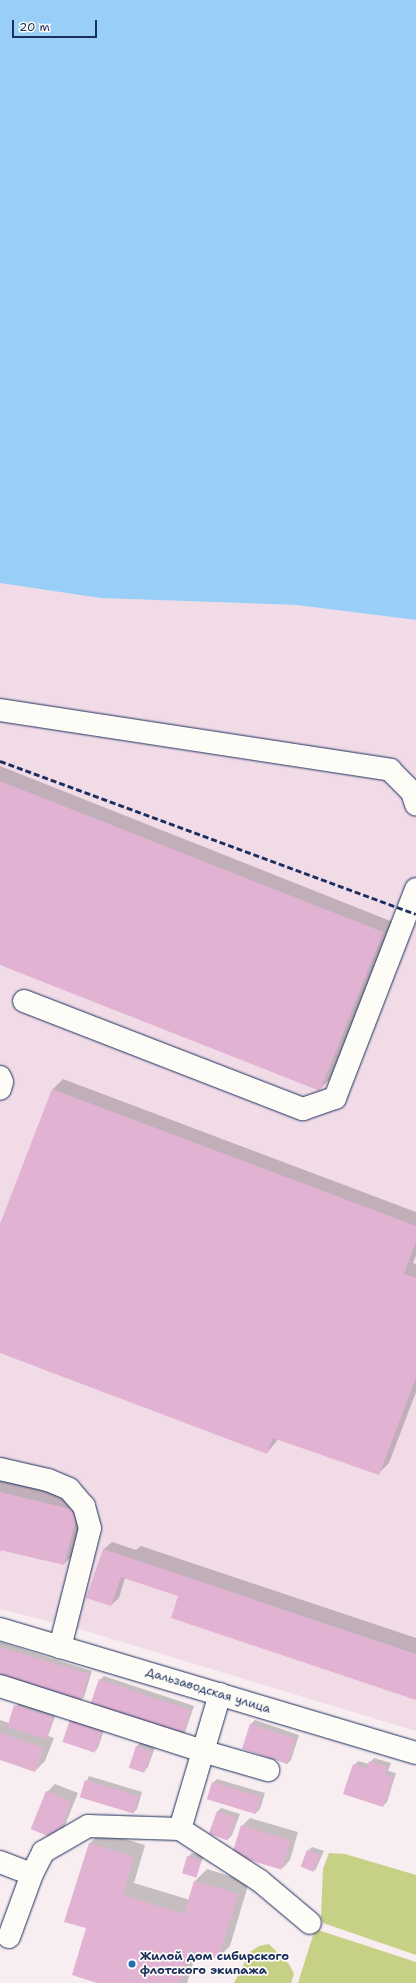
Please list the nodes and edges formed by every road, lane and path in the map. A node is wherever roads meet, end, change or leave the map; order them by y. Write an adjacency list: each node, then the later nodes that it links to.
1 (0, 710): 2 (street)
2 (416, 804)
3 (416, 889): 4 (street)
4 (24, 1001)
5 (0, 1077): 6 (street)
6 (0, 1089)
7 (0, 1468): 9 (street)
8 (0, 1629): 9 (street, Дальзаводская улица)
9 (60, 1647): 11 (street, Дальзаводская улица)
10 (0, 1686): 12 (street)
11 (220, 1694): 12 (street); 13 (street, Дальзаводская улица)
12 (202, 1751): 14 (street); 15 (street)
13 (416, 1753)
14 (268, 1770)
15 (180, 1828): 17 (street); 18 (street)
16 (0, 1862): 17 (street)
17 (32, 1874): 19 (street)
18 (310, 1924)
19 (9, 1937)

